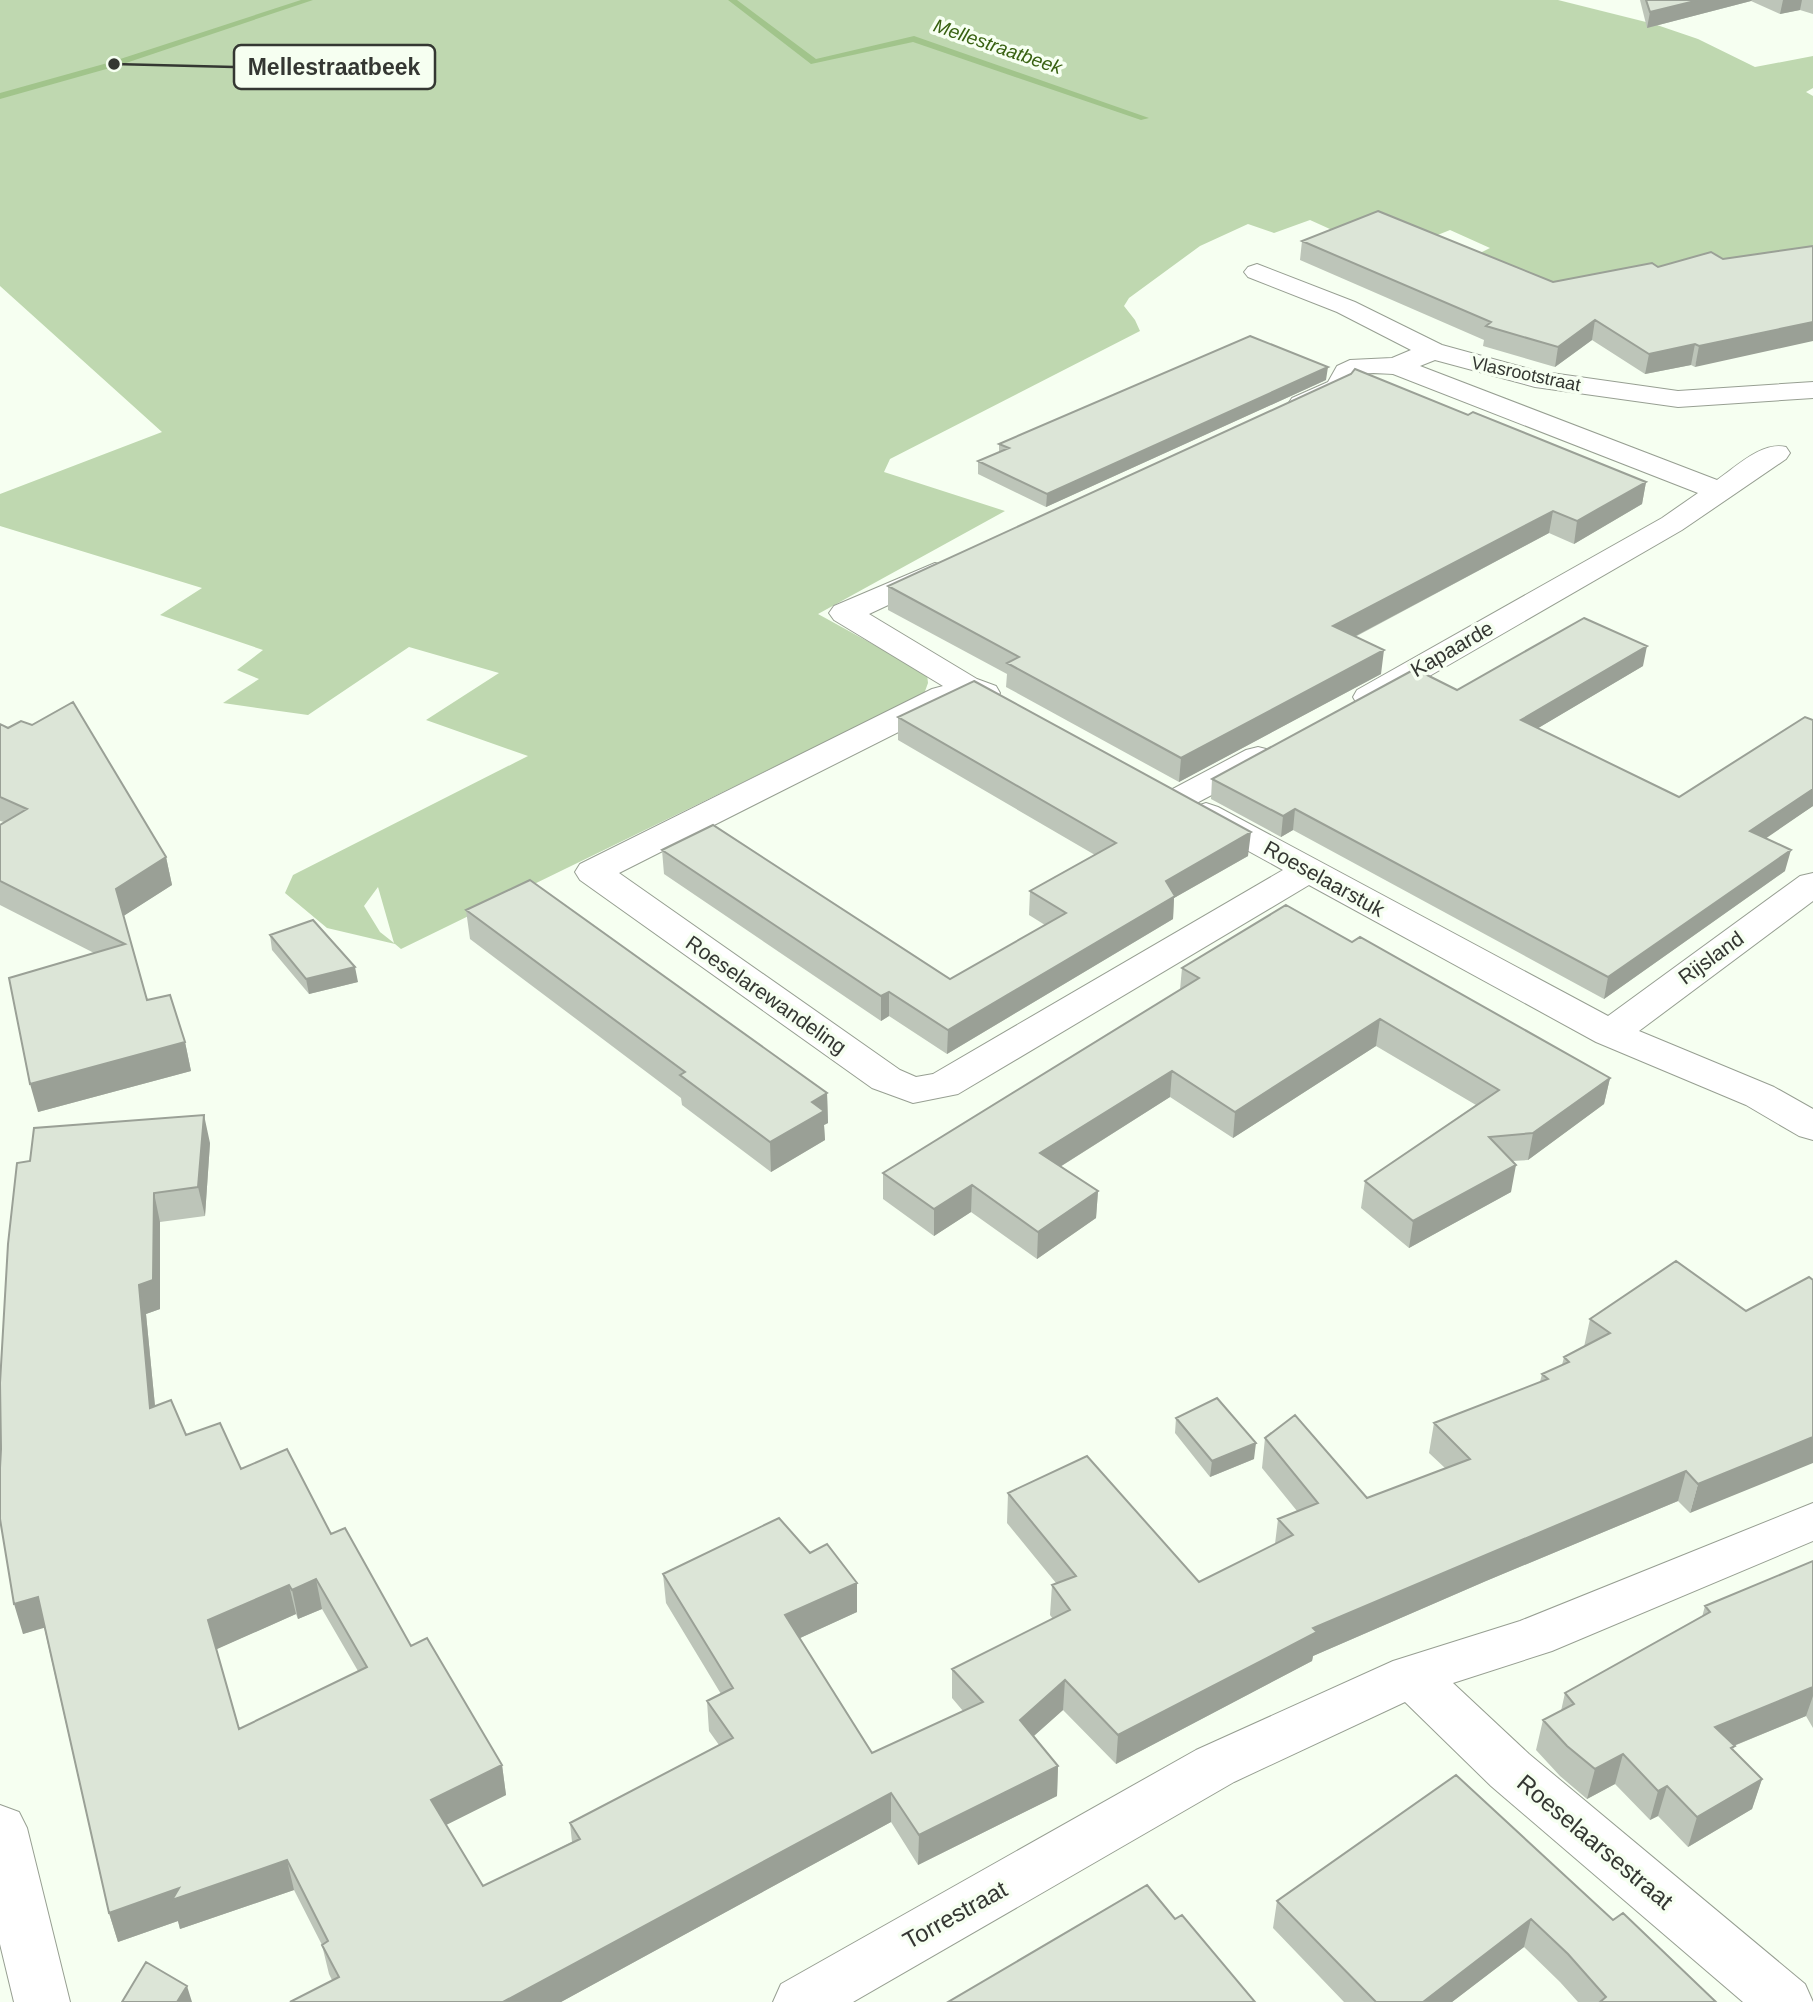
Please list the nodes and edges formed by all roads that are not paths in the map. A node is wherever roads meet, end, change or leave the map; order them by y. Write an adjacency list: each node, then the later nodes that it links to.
1 (1257, 272): 2 (street, Vlasrootstraat)
2 (1433, 351): 3 (street); 4 (street, Vlasrootstraat)
3 (1396, 366): 5 (street); 7 (street)
4 (1813, 390)
5 (1274, 416)
6 (1776, 453): 7 (street, Kapaarde)
7 (1721, 492): 11 (street, Kapaarde)
8 (958, 561): 9 (street)
9 (965, 686): 10 (street); 13 (street, Roeselarewandeling)
10 (1010, 705)
11 (1344, 711)
12 (1287, 742): 13 (street, Roeselaarstuk)
13 (1307, 871): 15 (street, Roeselaarstuk)
14 (1813, 884): 15 (street, Rijsland)
15 (1610, 1033): 16 (street, Roeselaarstuk)
16 (1813, 1127)
17 (1813, 1521): 18 (street)
18 (1411, 1676): 21 (street, Torrestraat); 22 (street, Roeselaarsestraat)
19 (0, 1828): 20 (street)
20 (42, 2002)
21 (801, 2002)
22 (1785, 2002)

